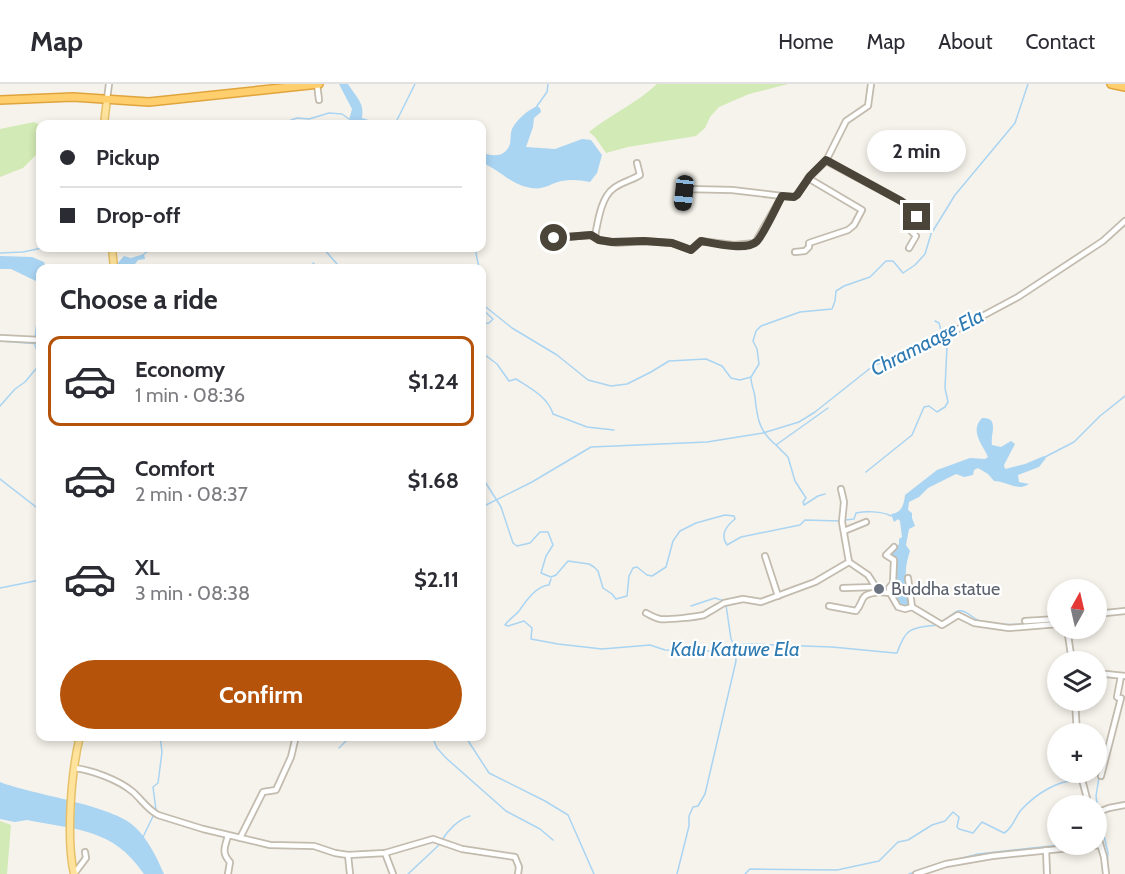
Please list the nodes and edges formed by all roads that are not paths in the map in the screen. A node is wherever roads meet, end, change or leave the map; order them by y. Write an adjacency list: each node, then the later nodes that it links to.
1 (109, 84): 7 (street)
2 (318, 84): 5 (highway); 9 (street)
3 (871, 84): 11 (street)
4 (1111, 84): 6 (highway)
5 (270, 87): 7 (highway)
6 (1125, 87)
7 (107, 99): 8 (highway); 10 (main road)
8 (0, 100)
9 (319, 100)
10 (104, 120)
11 (826, 160): 13 (street); 19 (street)
12 (637, 163): 17 (street)
13 (808, 178): 14 (street); 20 (street)
14 (782, 196): 15 (street); 17 (street)
15 (682, 206)
16 (1125, 220): 23 (street)
17 (595, 236): 18 (street)
18 (554, 238)
19 (909, 248)
20 (795, 252)
21 (0, 338): 22 (street)
22 (36, 340)
23 (934, 342)
24 (841, 489): 26 (street)
25 (866, 522): 26 (street)
26 (844, 531): 29 (street)
27 (894, 547): 34 (street)
28 (765, 556): 35 (street)
29 (849, 562): 31 (street); 35 (street)
30 (908, 578): 37 (street)
31 (875, 586): 32 (street); 33 (street)
32 (843, 588)
33 (879, 592): 34 (street); 36 (street)
34 (890, 593): 37 (street)
35 (778, 596): 39 (street)
36 (829, 606)
37 (912, 607): 43 (street)
38 (1125, 611): 40 (street)
39 (646, 613)
40 (1107, 613)
41 (1047, 620): 42 (street)
42 (1025, 621)
43 (1047, 625)
44 (1107, 674): 45 (street)
45 (1123, 676): 48 (street)
46 (79, 741): 49 (main road)
47 (295, 741): 53 (street)
48 (1107, 750)
49 (74, 768): 52 (street); 59 (main road)
50 (1125, 806): 51 (street)
51 (1107, 809)
52 (228, 836): 53 (street); 60 (street)
53 (240, 838): 57 (street)
54 (1046, 850): 64 (street); 65 (street)
55 (85, 852): 59 (street)
56 (385, 853): 57 (street); 62 (street); 63 (street)
57 (348, 855): 61 (street)
58 (1104, 855): 66 (street)
59 (74, 874)
60 (228, 874)
61 (350, 874)
62 (393, 874)
63 (518, 874)
64 (916, 874)
65 (1047, 874)
66 (1106, 874)

